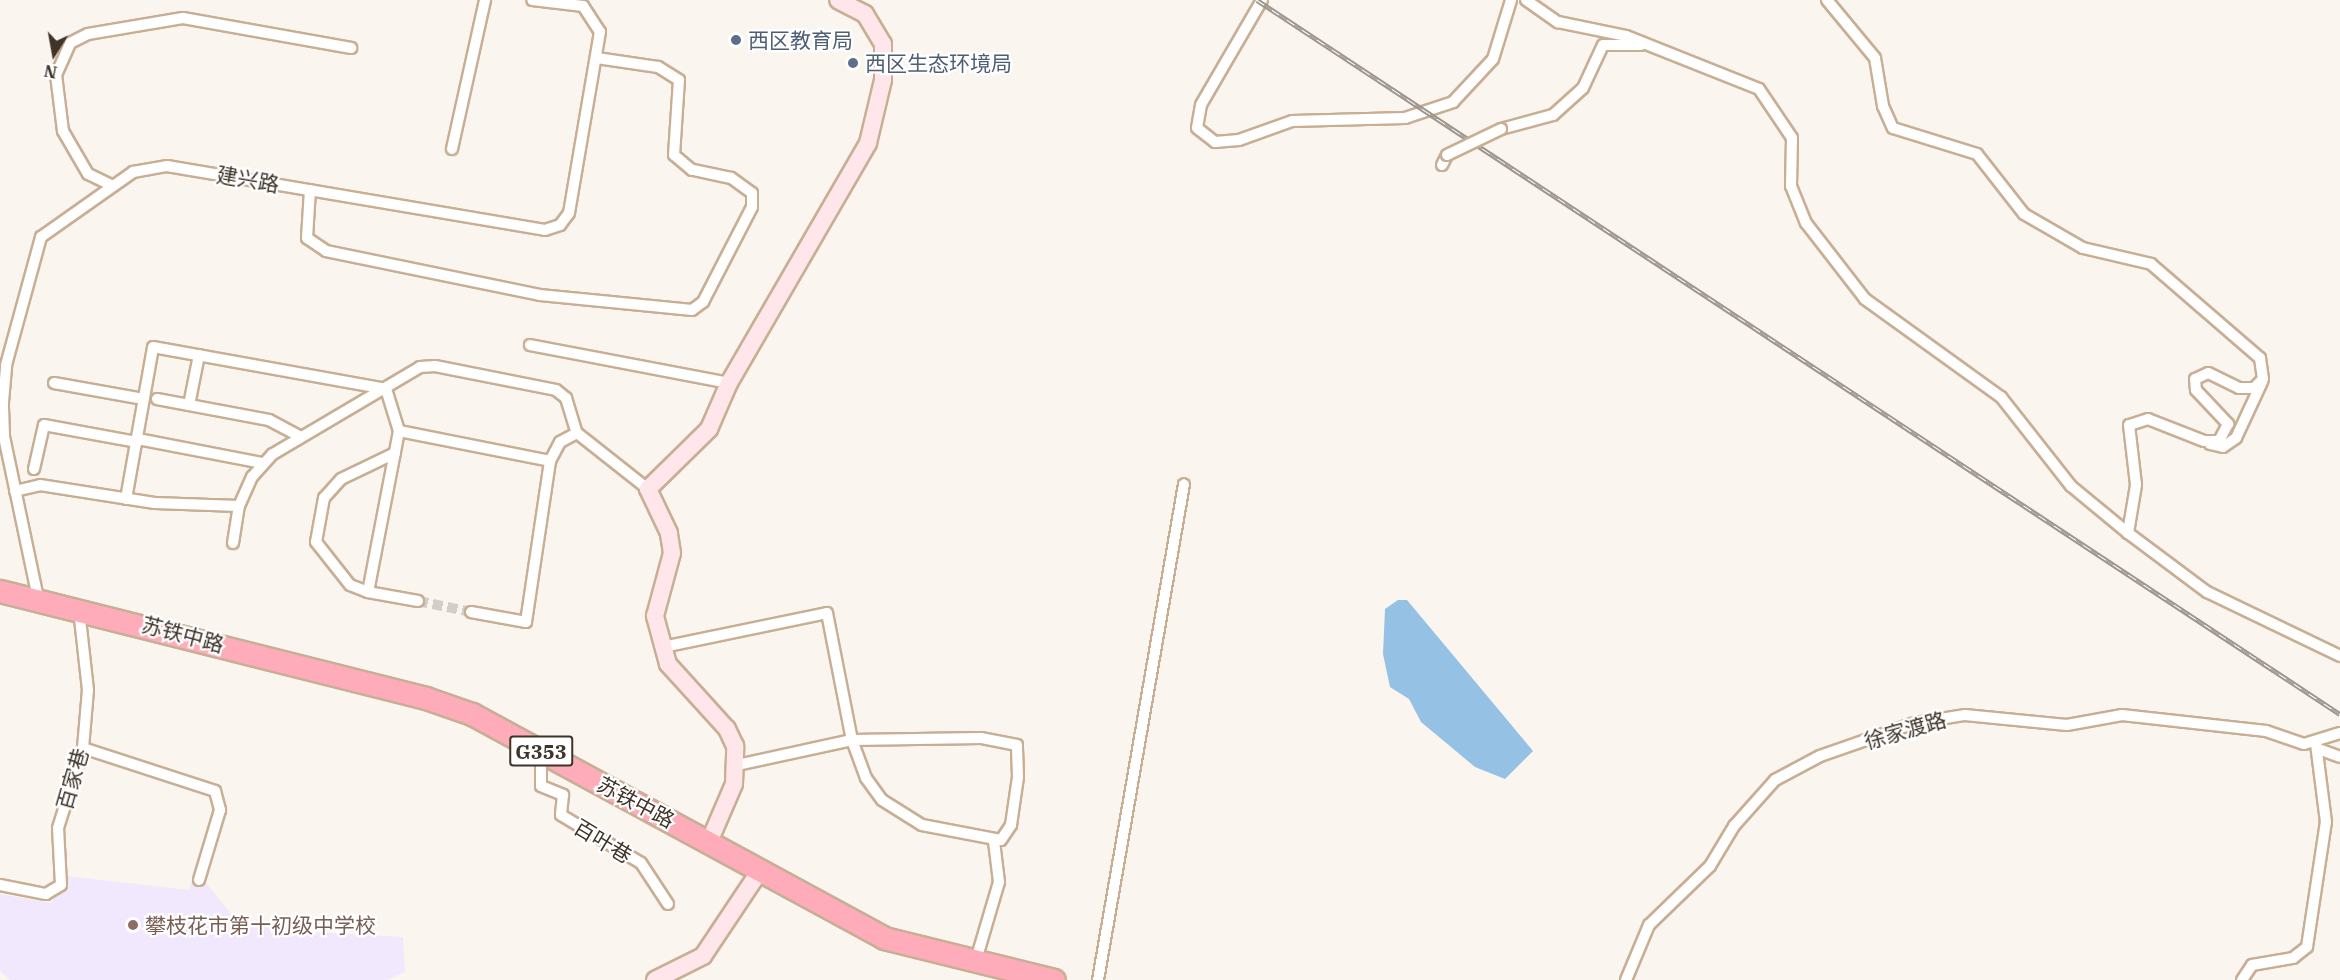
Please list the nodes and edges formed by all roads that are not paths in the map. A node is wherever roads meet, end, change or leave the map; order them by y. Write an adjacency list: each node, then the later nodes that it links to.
1 (485, 0): 11 (street)
2 (532, 0): 10 (street, 建兴路)
3 (838, 0): 19 (street)
4 (1262, 0): 5 (street)
5 (1511, 0)
6 (1526, 0): 8 (street)
7 (1827, 0): 17 (street)
8 (1653, 46): 12 (street, bridge); 38 (street)
9 (351, 48): 13 (street)
10 (597, 58): 14 (street, 建兴路); 14 (street)
11 (452, 150)
12 (1444, 160)
13 (113, 186): 14 (street, 建兴路); 35 (street, 建兴路)
14 (310, 190)
15 (530, 345): 19 (street)
16 (199, 355): 20 (street); 21 (street); 23 (street)
17 (2263, 379): 28 (street); 28 (street)
18 (54, 383): 21 (street)
19 (729, 383): 34 (street)
20 (386, 389): 24 (street); 25 (street); 26 (street)
21 (144, 399): 27 (street)
22 (157, 399): 23 (street)
23 (189, 405): 26 (street)
24 (399, 431): 29 (street); 30 (street)
25 (577, 433): 30 (street); 34 (street)
26 (301, 437): 31 (street)
27 (140, 441): 31 (street); 32 (street); 36 (street)
28 (2204, 441): 38 (street)
29 (395, 453): 41 (street); 41 (street)
30 (550, 461): 45 (street)
31 (263, 462): 37 (street)
32 (34, 469)
33 (1184, 484): 64 (street)
34 (648, 489): 46 (street)
35 (15, 491): 36 (street); 42 (street, 建兴路)
36 (126, 499): 37 (street)
37 (239, 506): 39 (street)
38 (2128, 533): 47 (street)
39 (233, 543)
40 (0, 591): 42 (highway, 苏铁中路 / G353)
41 (369, 592): 43 (street)
42 (38, 598): 44 (highway, 苏铁中路 / G353)
43 (418, 601)
44 (79, 607): 51 (street, 百家巷); 52 (highway, 苏铁中路 / G353)
45 (471, 612)
46 (663, 647): 49 (street); 54 (street)
47 (2340, 656)
48 (2340, 733): 50 (street)
49 (852, 740): 54 (street); 55 (street); 55 (street)
50 (2321, 744): 53 (street, 徐家渡路); 65 (street, 徐家渡路); 66 (street)
51 (83, 748): 58 (street); 59 (street, 百家巷)
52 (540, 751): 56 (highway, 苏铁中路 / G353); 60 (street, 百叶巷)
53 (2340, 757)
54 (737, 765): 56 (street)
55 (994, 841): 61 (street)
56 (708, 842): 57 (highway, 苏铁中路 / G353)
57 (759, 872): 61 (highway, 苏铁中路 / G353); 62 (street)
58 (200, 880)
59 (0, 885)
60 (668, 904)
61 (976, 960): 63 (highway, 苏铁中路 / G353)
62 (655, 980)
63 (1054, 980)
64 (1098, 980)
65 (1626, 980)
66 (2242, 980)

